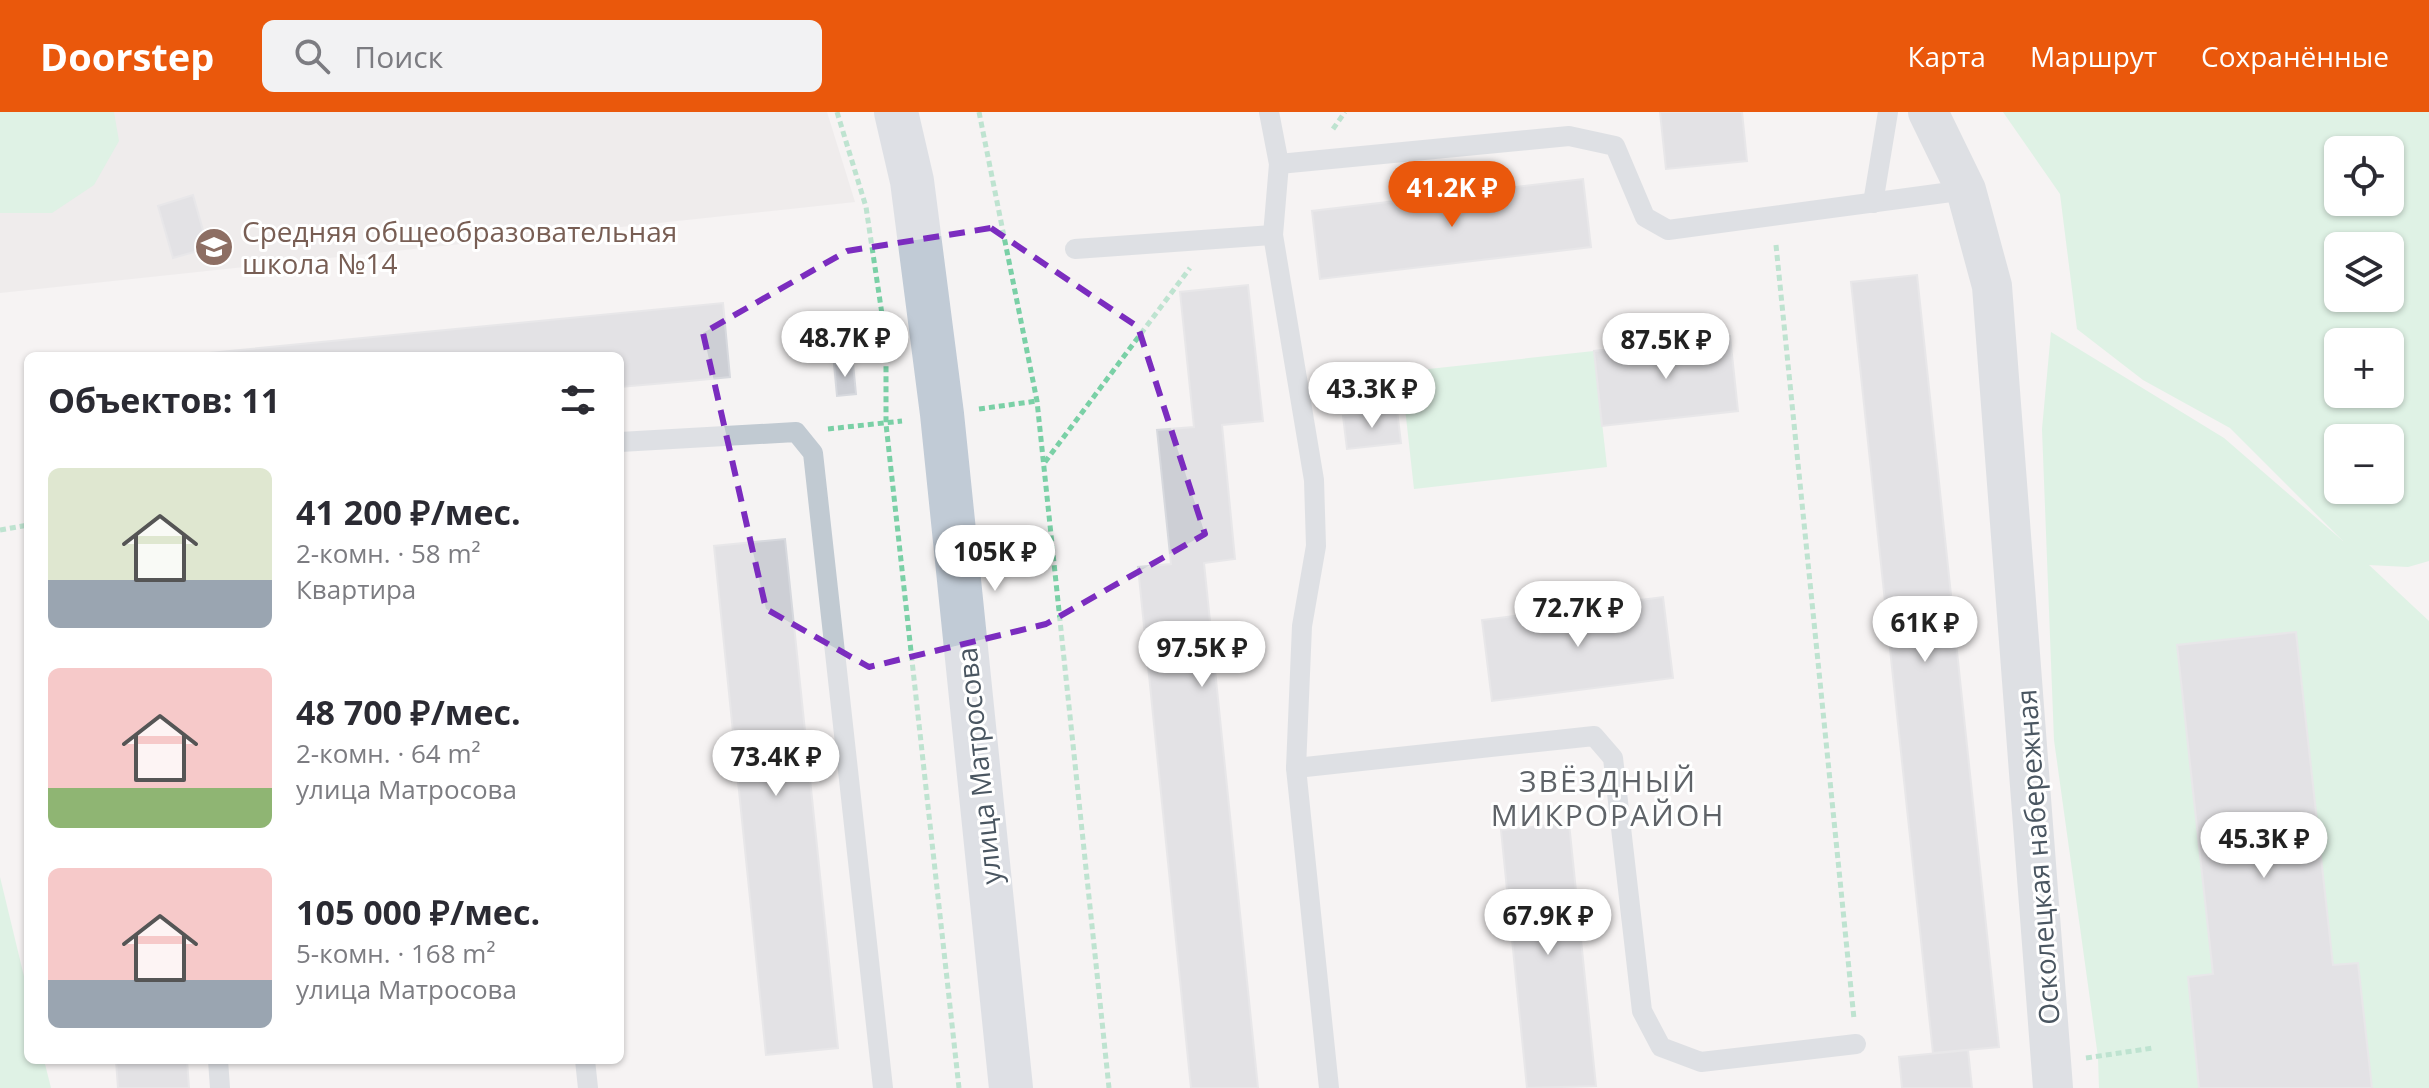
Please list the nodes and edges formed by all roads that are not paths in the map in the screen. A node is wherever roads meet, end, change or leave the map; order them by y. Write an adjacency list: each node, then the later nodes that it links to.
1 (896, 112): 19 (main road, улица Матросова)
2 (1269, 112): 5 (lane)
3 (1888, 112): 7 (lane)
4 (1928, 112): 6 (street, Осколецкая набережная)
5 (1279, 164): 7 (lane); 8 (lane)
6 (1966, 190): 7 (lane); 15 (street, Осколецкая набережная)
7 (1873, 203)
8 (1273, 235): 9 (lane); 11 (lane)
9 (1075, 249)
10 (624, 442): 18 (lane)
11 (1296, 768): 12 (lane); 20 (lane)
12 (1856, 1044)
13 (218, 1064): 16 (lane)
14 (585, 1064): 17 (lane)
15 (2053, 1075)
16 (220, 1088)
17 (588, 1088)
18 (883, 1088)
19 (1011, 1088)
20 (1329, 1088)

